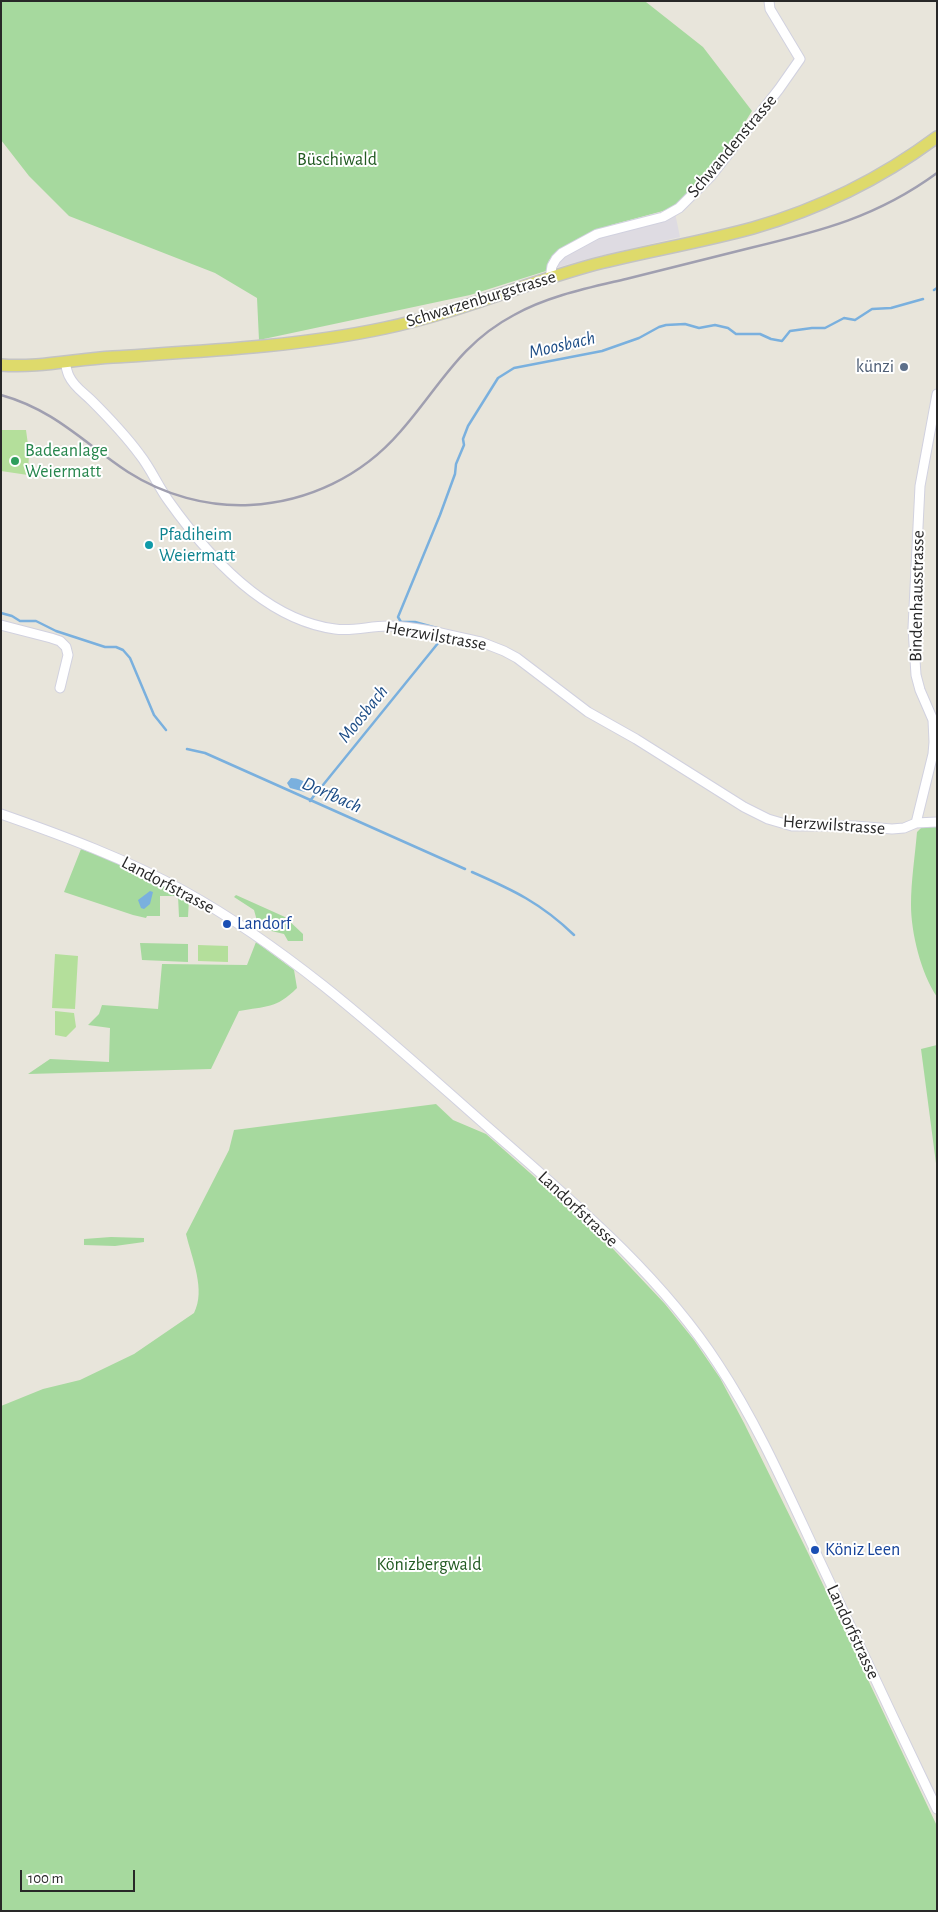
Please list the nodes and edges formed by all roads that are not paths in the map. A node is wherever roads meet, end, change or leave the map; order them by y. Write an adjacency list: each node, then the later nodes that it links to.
1 (769, 1): 3 (street, Schwandenstrasse)
2 (937, 138): 3 (main road, Schwarzenburgstrasse)
3 (550, 278): 4 (main road, Schwarzenburgstrasse)
4 (65, 362): 5 (main road, Schwarzenburgstrasse); 11 (street, Herzwilstrasse)
5 (1, 365)
6 (937, 394): 11 (street, Bindenhausstrasse)
7 (1, 625): 8 (street)
8 (60, 688)
9 (1, 814): 12 (street, Landorfstrasse)
10 (937, 822): 11 (street, Herzwilstrasse)
11 (916, 823)
12 (937, 1810)

